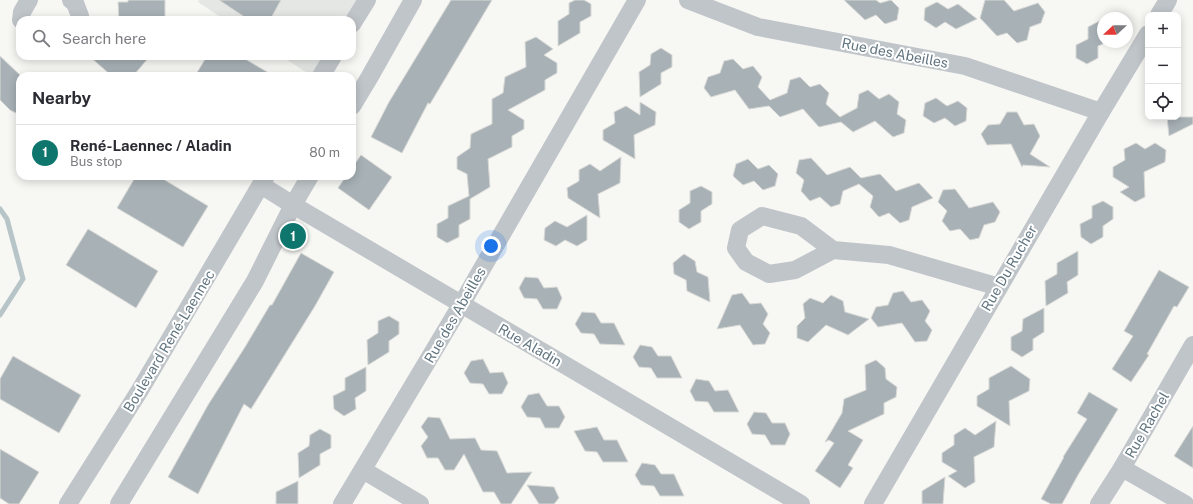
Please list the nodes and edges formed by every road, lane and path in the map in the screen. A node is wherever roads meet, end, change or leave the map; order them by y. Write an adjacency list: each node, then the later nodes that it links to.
1 (29, 0): 9 (street)
2 (71, 0): 10 (street)
3 (367, 0): 11 (street)
4 (413, 0): 15 (street)
5 (637, 0): 22 (street, Rue des Abeilles)
6 (688, 0): 16 (street, Rue des Abeilles)
7 (1168, 0): 8 (street)
8 (1161, 12)
9 (22, 16)
10 (80, 16)
11 (356, 18)
12 (1145, 39): 16 (street, Rue Du Rucher)
13 (330, 60): 14 (street)
14 (323, 72)
15 (356, 99)
16 (1101, 112): 21 (street, Rue Du Rucher)
17 (308, 180): 19 (street)
18 (264, 181): 19 (street, Rue Aladin); 26 (street, Boulevard René-Laennec)
19 (293, 205): 22 (street, Rue Aladin); 27 (street)
20 (834, 250): 20 (street); 21 (street)
21 (999, 287): 31 (street, Rue Du Rucher)
22 (462, 305): 25 (street, Rue des Abeilles); 30 (street, Rue Aladin)
23 (1193, 345): 24 (street, Rue Rachel)
24 (1122, 468): 32 (street, Rue Rachel); 33 (street)
25 (363, 470): 28 (street, Rue des Abeilles); 29 (street)
26 (68, 504)
27 (119, 504)
28 (342, 504)
29 (420, 504)
30 (800, 504)
31 (872, 504)
32 (1099, 504)
33 (1185, 504)

